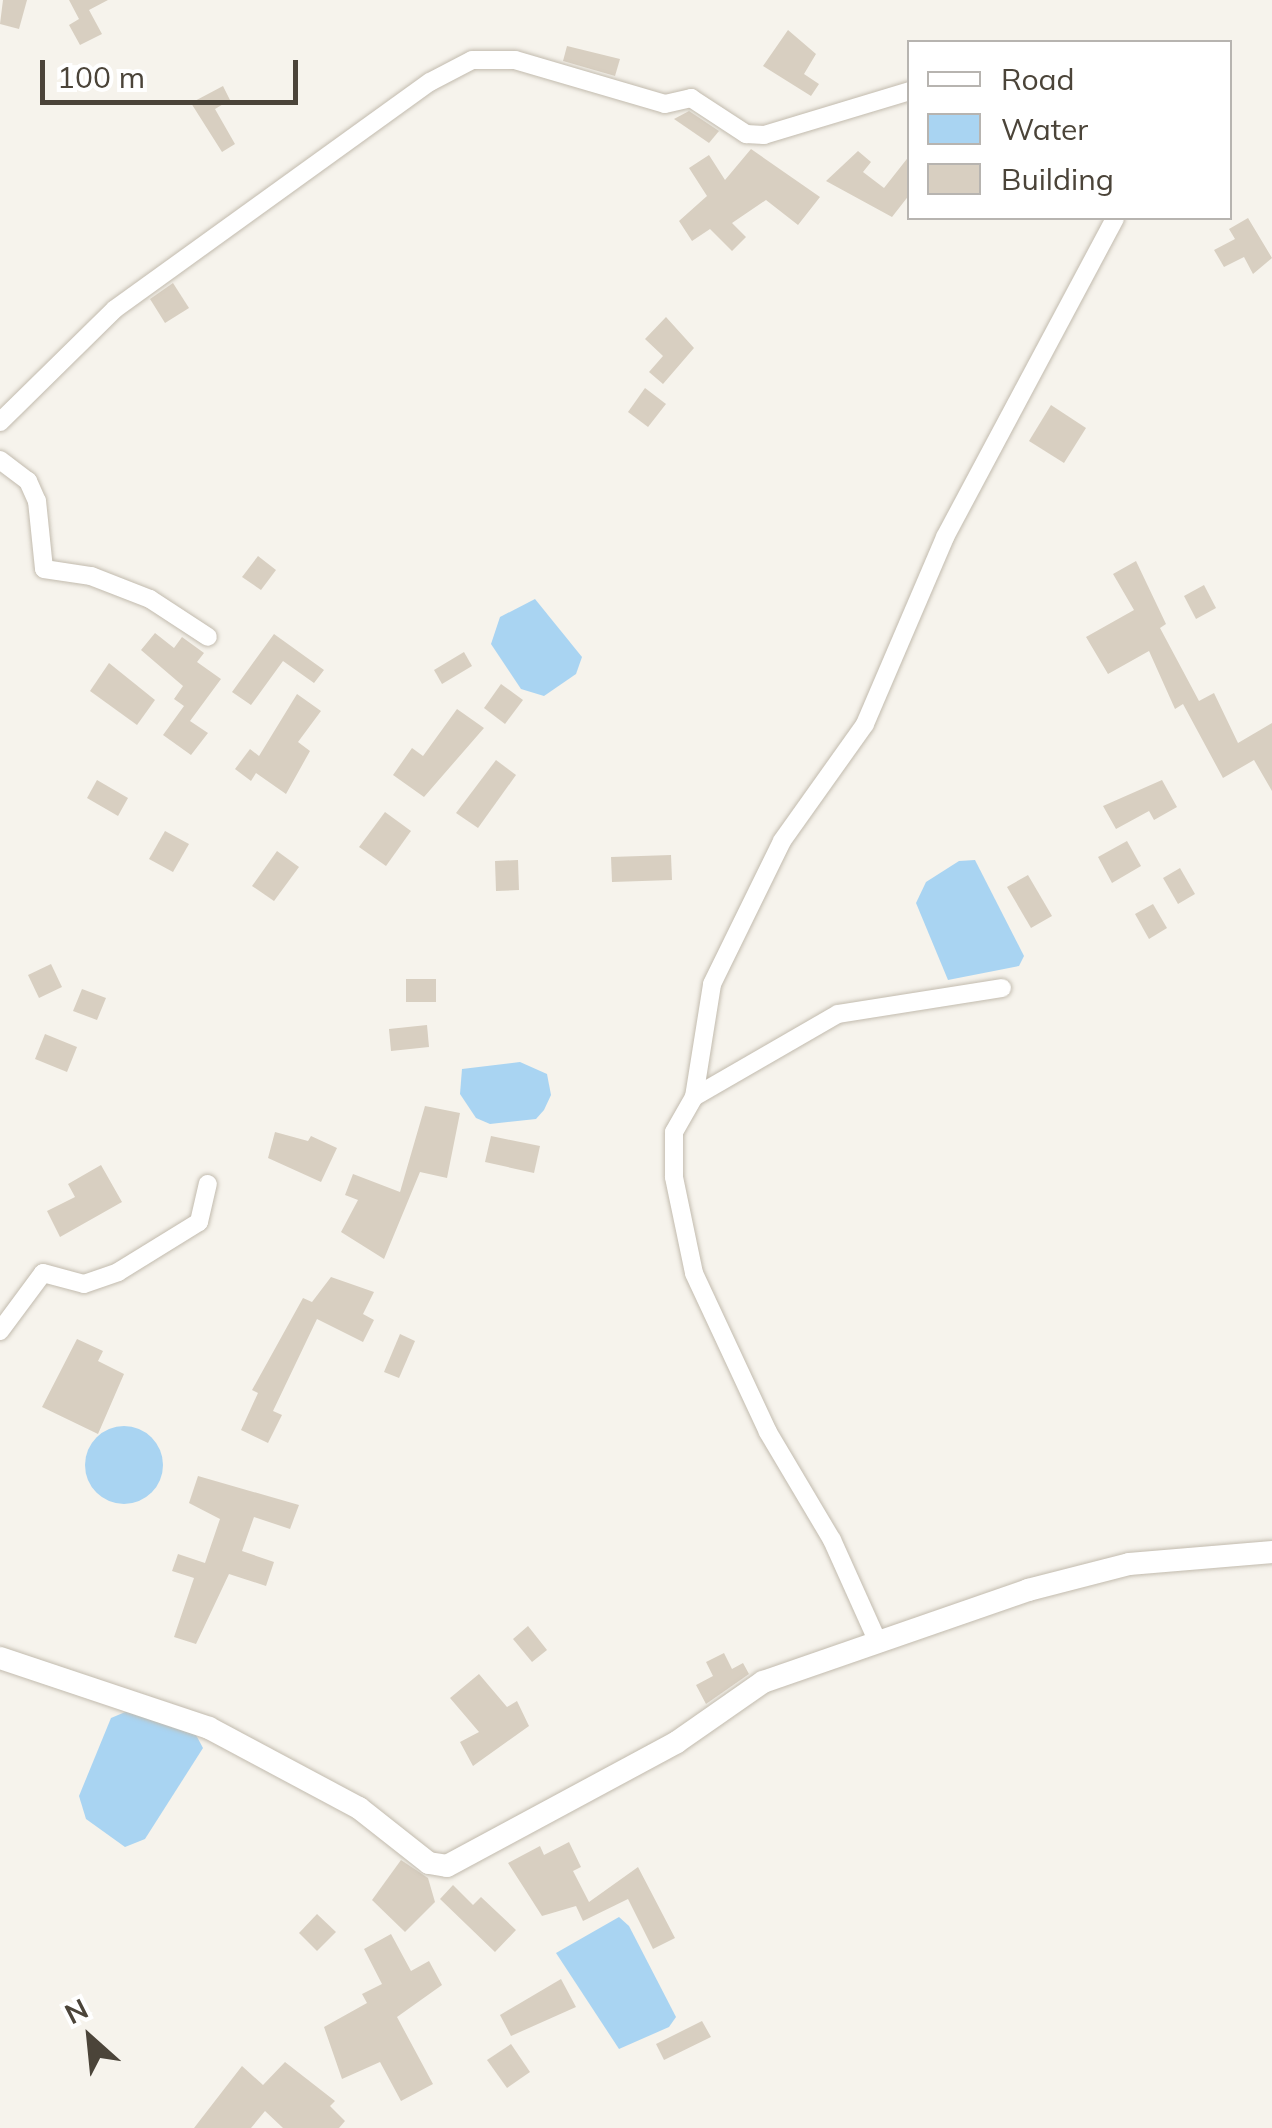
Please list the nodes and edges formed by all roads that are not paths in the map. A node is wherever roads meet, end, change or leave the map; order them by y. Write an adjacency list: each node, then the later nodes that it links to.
1 (907, 92): 3 (street)
2 (1114, 220): 7 (street)
3 (0, 422)
4 (0, 460): 5 (street)
5 (208, 637)
6 (1002, 988): 7 (street)
7 (694, 1097): 11 (street)
8 (208, 1184): 9 (street)
9 (0, 1330)
10 (1272, 1552): 11 (street)
11 (877, 1640): 12 (street)
12 (0, 1658)

